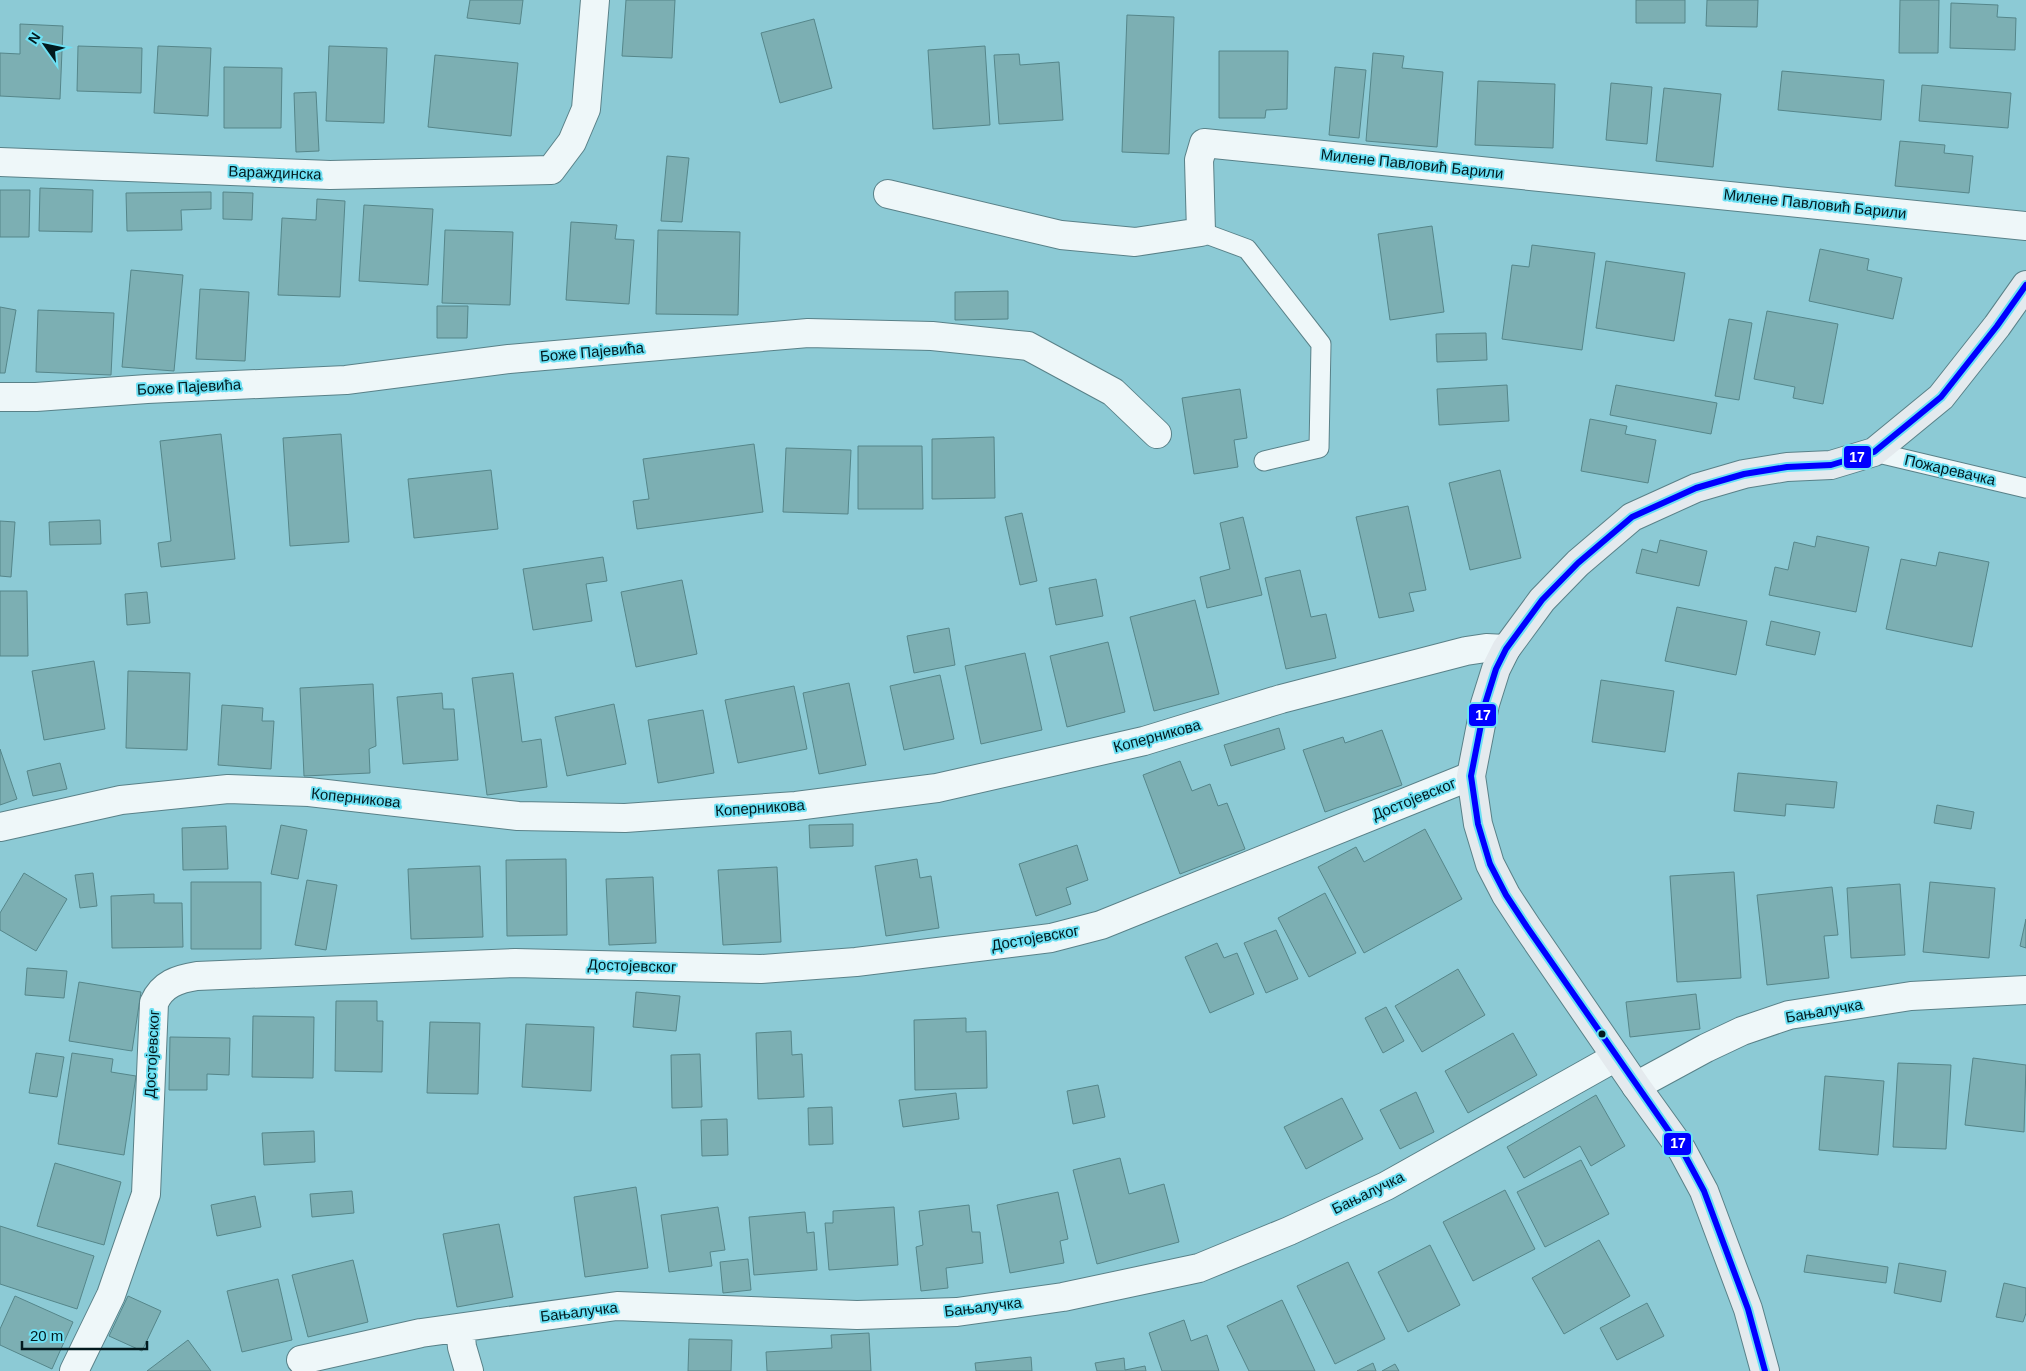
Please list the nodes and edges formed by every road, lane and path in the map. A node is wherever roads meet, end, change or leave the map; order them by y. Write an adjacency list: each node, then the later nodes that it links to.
1 (595, 0): 2 (street, Вараждинска)
2 (0, 162)
3 (888, 194): 5 (street)
4 (2026, 226): 5 (street, Милене Павловић Барили)
5 (1201, 232): 10 (lane)
6 (2026, 285): 9 (street)
7 (0, 397): 8 (street, Боже Пајевића)
8 (1157, 434)
9 (1874, 452): 11 (lane, Пожаревачка); 12 (street)
10 (1264, 461)
11 (2026, 488)
12 (1506, 649): 13 (street); 14 (street, Коперникова)
13 (1471, 776): 16 (street); 20 (street, Достојевског)
14 (0, 827)
15 (2026, 990): 17 (street, Бањалучка)
16 (1616, 1057): 17 (street); 18 (street, Бањалучка)
17 (1636, 1086): 22 (street)
18 (460, 1328): 19 (street, Бањалучка); 21 (street)
19 (301, 1360)
20 (74, 1371)
21 (469, 1371)
22 (1765, 1371)

